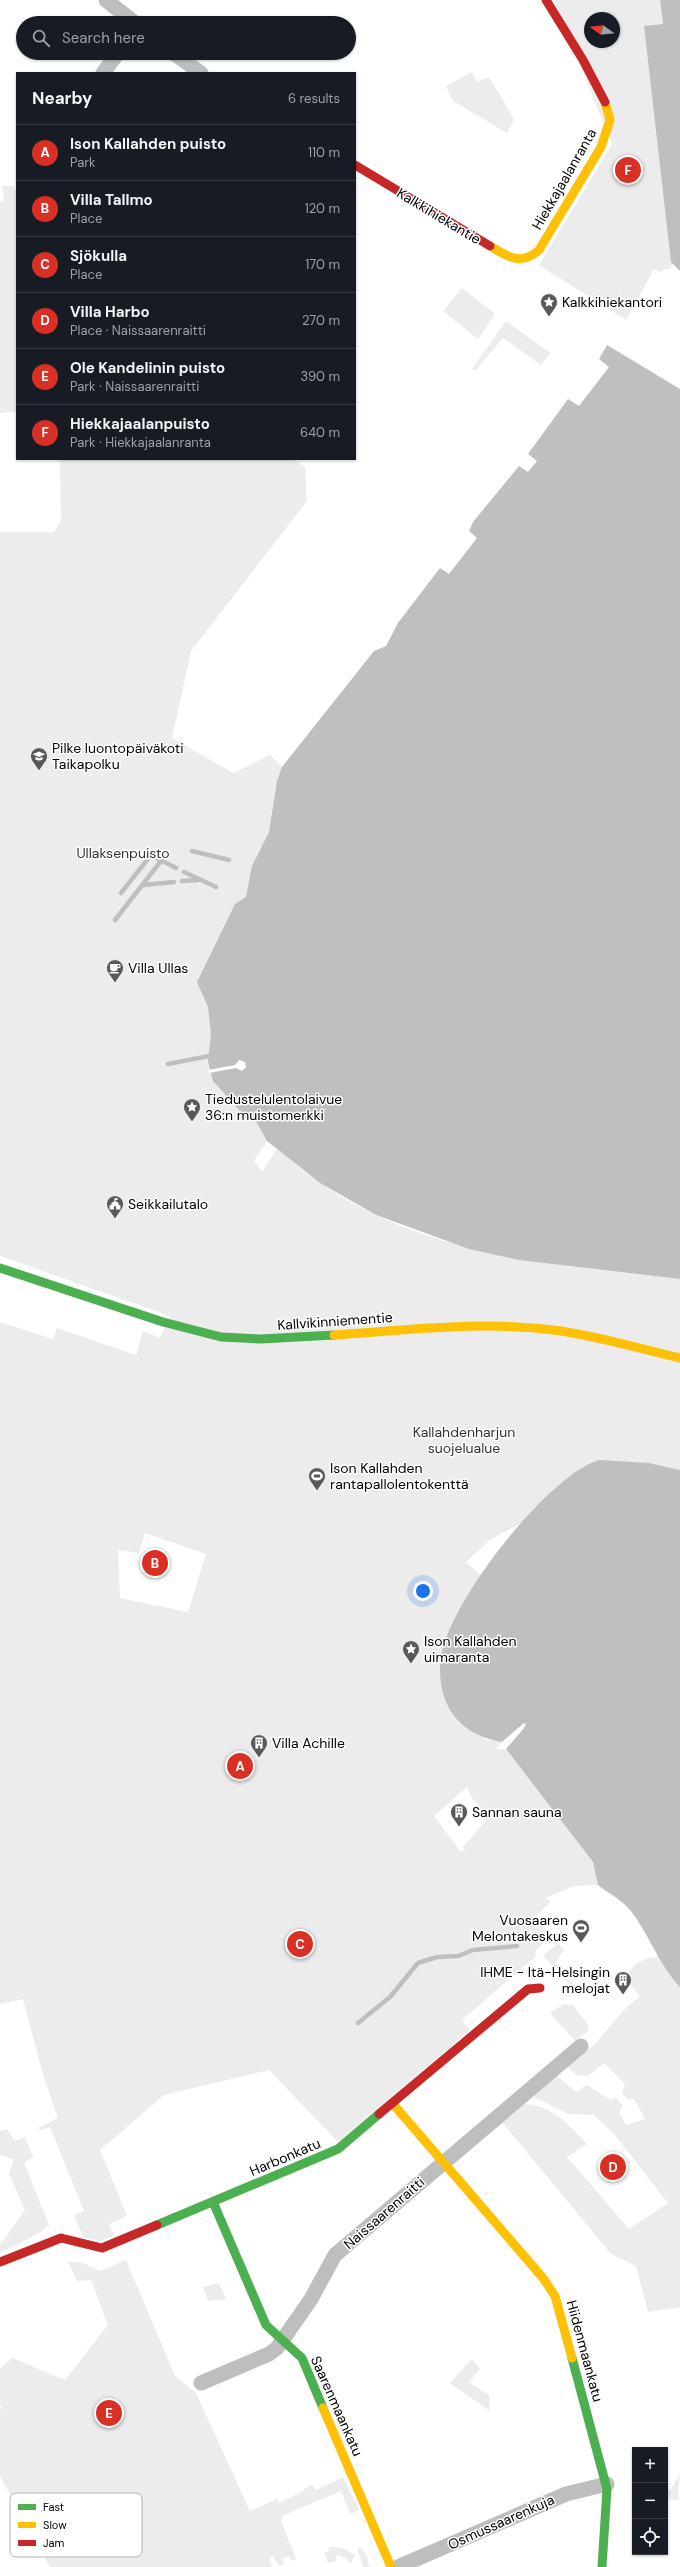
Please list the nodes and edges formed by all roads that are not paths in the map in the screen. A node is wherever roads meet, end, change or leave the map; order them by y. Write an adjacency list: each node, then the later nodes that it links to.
1 (106, 0): 3 (street)
2 (546, 0): 9 (street, Hiekkajaalanranta)
3 (126, 16)
4 (113, 60): 6 (street)
5 (183, 60): 7 (street)
6 (104, 72)
7 (200, 72)
8 (356, 166): 9 (street, Kalkkihiekantie)
9 (526, 261)
10 (0, 1268): 11 (street, Kallvikinniementie)
11 (680, 1358)
12 (540, 1988): 14 (street, Harbonkatu)
13 (582, 2046): 15 (street, Naissaarenraitti)
14 (393, 2104): 15 (street, Hiidenmaankatu); 16 (street, Harbonkatu)
15 (443, 2162): 18 (street, Naissaarenraitti); 20 (street, Hiidenmaankatu)
16 (213, 2202): 17 (street, Harbonkatu); 18 (street, Saarenmaankatu)
17 (0, 2262)
18 (282, 2341): 19 (street, Naissaarenraitti); 21 (street, Saarenmaankatu)
19 (201, 2383)
20 (606, 2484): 22 (street, Osmussaarenkuja); 23 (street, Hiidenmaankatu)
21 (391, 2567)
22 (398, 2567)
23 (602, 2567)

